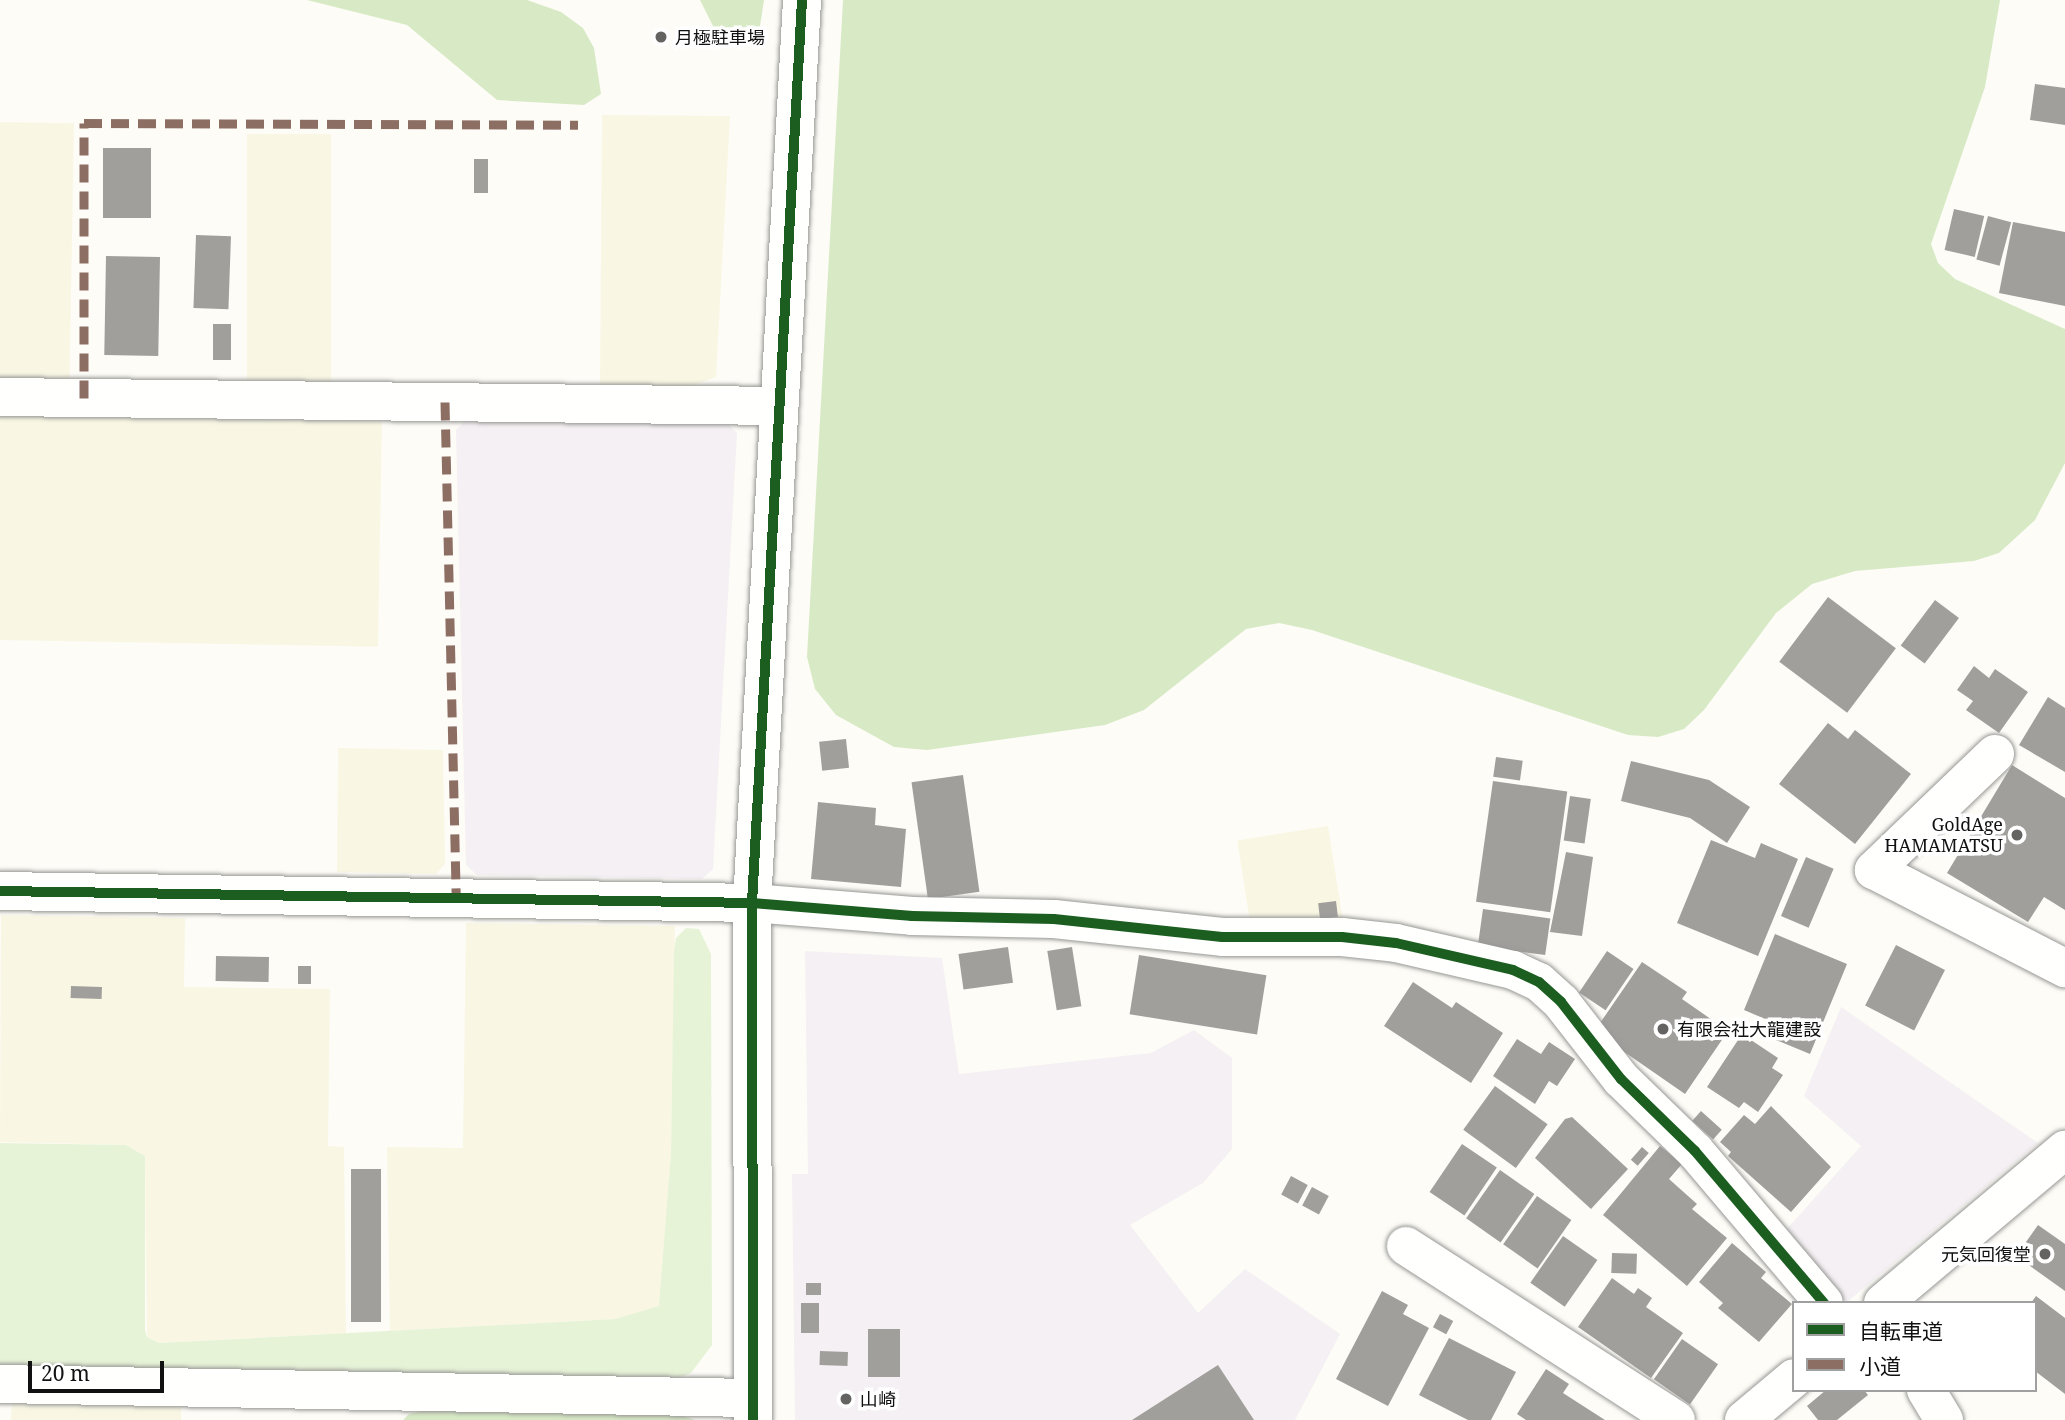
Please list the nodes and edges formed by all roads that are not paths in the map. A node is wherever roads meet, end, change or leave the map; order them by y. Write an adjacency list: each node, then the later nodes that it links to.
1 (802, 0): 3 (street)
2 (0, 397): 3 (street)
3 (779, 406): 6 (street)
4 (1996, 754): 7 (street)
5 (0, 891): 6 (street)
6 (752, 903): 10 (street); 15 (street)
7 (2065, 968)
8 (2065, 1150): 11 (street)
9 (1406, 1246): 16 (street)
10 (1822, 1301)
11 (1885, 1301)
12 (1792, 1380): 17 (street)
13 (0, 1384): 15 (street)
14 (1927, 1392): 18 (street)
15 (753, 1409)
16 (1676, 1420)
17 (1744, 1420)
18 (1944, 1420)

